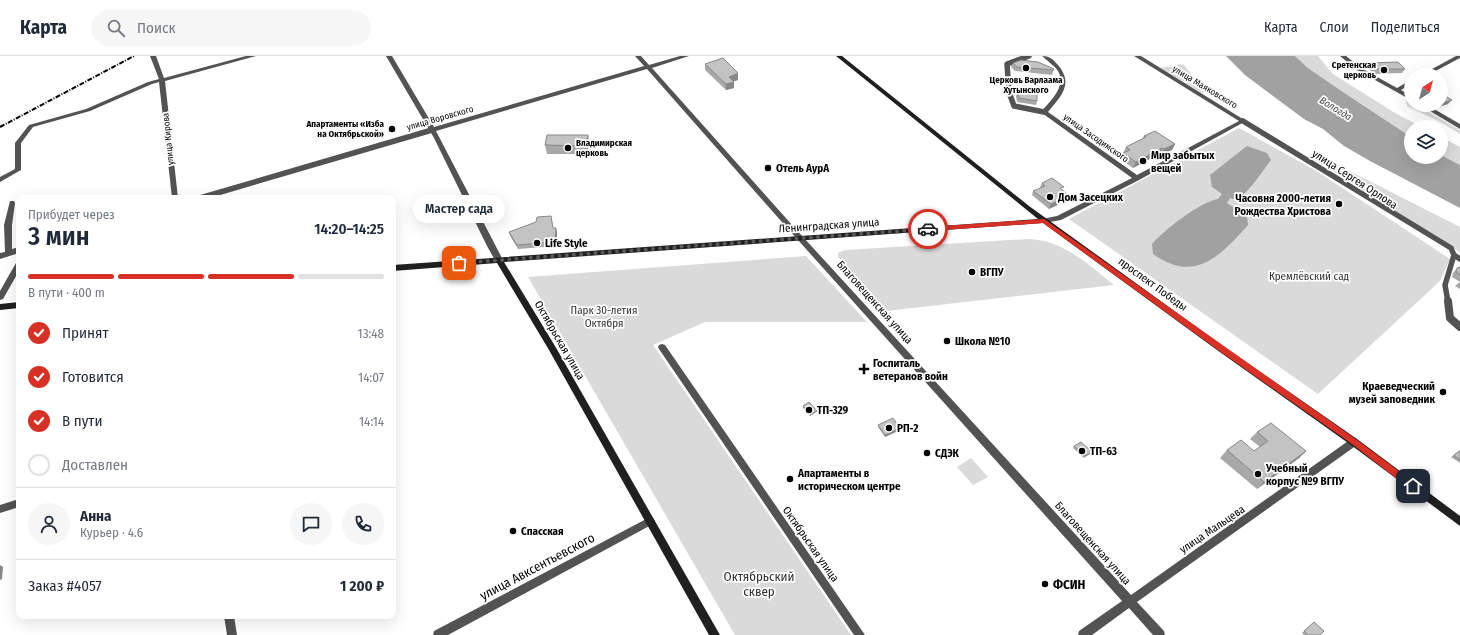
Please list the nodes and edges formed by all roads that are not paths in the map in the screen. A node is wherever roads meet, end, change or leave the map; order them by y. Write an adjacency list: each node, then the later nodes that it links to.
1 (153, 56): 16 (street, улица Кирова)
2 (253, 56): 16 (street)
3 (390, 56): 24 (street, Октябрьская улица)
4 (638, 56): 14 (street, Благовещенская улица)
5 (686, 56): 14 (street, улица Воровского)
6 (839, 56): 30 (main road, проспект Победы)
7 (1029, 56): 20 (street, улица Засодимского)
8 (1046, 56): 20 (street)
9 (1137, 56): 13 (street, улица Маяковского)
10 (1150, 56): 13 (street)
11 (1342, 56): 18 (street)
12 (1460, 56): 15 (street)
13 (1145, 61): 22 (street, улица Маяковского)
14 (648, 67): 24 (street, улица Воровского); 31 (street, Благовещенская улица)
15 (1437, 68)
16 (162, 80): 26 (street); 27 (street, улица Кирова)
17 (1404, 86): 18 (street)
18 (1397, 90): 19 (street)
19 (1404, 94)
20 (1044, 112): 25 (street, улица Засодимского)
21 (1435, 112): 23 (street)
22 (1243, 121): 25 (street, Ленинградская улица); 35 (street, улица Сергея Орлова)
23 (1460, 127)
24 (432, 130): 28 (street, улица Воровского); 36 (street, Октябрьская улица)
25 (1137, 178): 30 (street, Ленинградская улица)
26 (0, 180)
27 (175, 195)
28 (210, 195)
29 (12, 203): 33 (street)
30 (1044, 221): 31 (main road, Ленинградская улица); 44 (main road, проспект Победы)
31 (801, 239): 36 (main road, Ленинградская улица); 49 (street, Благовещенская улица)
32 (16, 251): 33 (street)
33 (9, 253): 34 (street)
34 (0, 256)
35 (1457, 257): 42 (street, улица Сергея Орлова)
36 (499, 260): 37 (main road, Ленинградская улица); 47 (main road, Октябрьская улица)
37 (396, 268)
38 (16, 270): 39 (street)
39 (0, 297)
40 (16, 305): 41 (main road)
41 (0, 307)
42 (1460, 327)
43 (662, 347): 54 (street, Октябрьская улица)
44 (1354, 442): 48 (main road, проспект Победы); 49 (street, улица Мальцева)
45 (16, 504): 46 (street)
46 (0, 509)
47 (650, 521): 52 (street, улица Авксентьевского); 53 (main road, Октябрьская улица)
48 (1460, 522)
49 (1129, 601): 55 (street, улица Мальцева); 56 (street, Благовещенская улица)
50 (230, 619): 51 (street)
51 (232, 635)
52 (438, 635)
53 (715, 635)
54 (860, 635)
55 (1083, 635)
56 (1160, 635)

